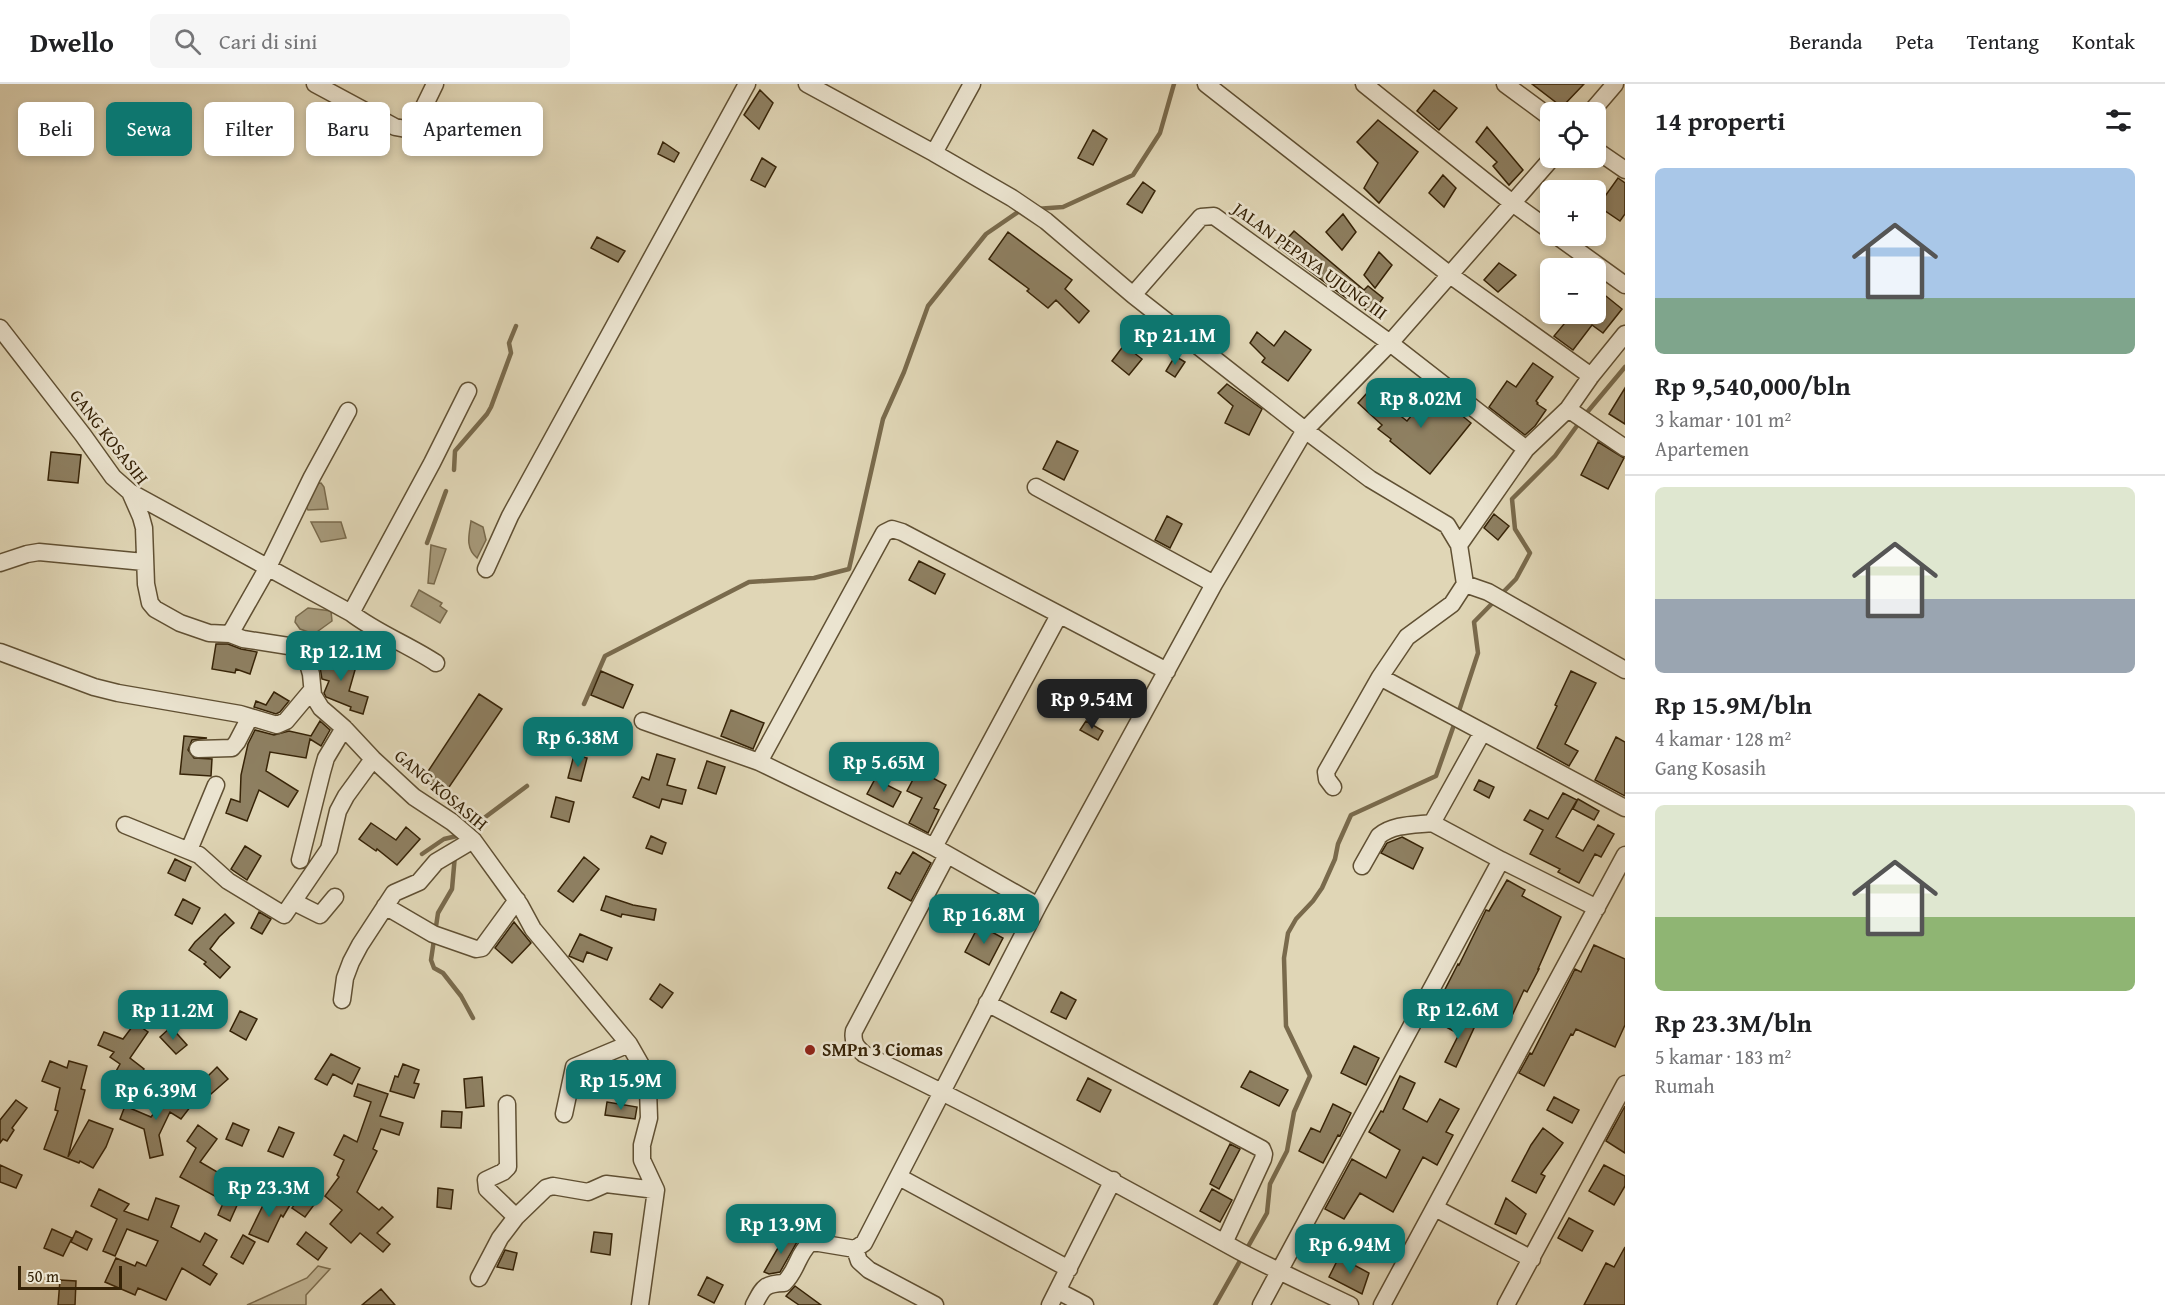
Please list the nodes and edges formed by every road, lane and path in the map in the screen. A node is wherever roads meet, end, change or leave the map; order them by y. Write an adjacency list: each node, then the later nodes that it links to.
1 (315, 84): 2 (street)
2 (435, 84)
3 (747, 84): 38 (street)
4 (807, 84): 12 (street)
5 (972, 84): 12 (street)
6 (1206, 84): 19 (street)
7 (1364, 84): 16 (street)
8 (1505, 84): 11 (street)
9 (1615, 84): 10 (street)
10 (1600, 102)
11 (1540, 110)
12 (934, 153): 21 (street)
13 (1606, 157): 15 (street)
14 (1543, 168): 16 (street)
15 (1625, 170)
16 (1512, 202): 17 (street); 19 (street)
17 (1540, 223)
18 (1571, 246): 20 (street)
19 (1450, 274): 24 (street); 25 (street)
20 (1625, 285)
21 (1133, 295): 24 (street, JALAN PEPAYA UJUNG III); 29 (street)
22 (0, 328): 33 (street, GANG KOSASIH)
23 (1625, 334): 25 (street)
24 (1390, 343): 29 (street); 31 (street, JALAN PEPAYA UJUNG III)
25 (1591, 376): 28 (street)
26 (468, 391): 41 (street)
27 (348, 411): 37 (street)
28 (1572, 413): 30 (street); 31 (street)
29 (1305, 430): 34 (street); 39 (street)
30 (1625, 448)
31 (1527, 449): 34 (street)
32 (1036, 487): 39 (street)
33 (130, 492): 35 (street, GANG KOSASIH); 37 (street)
34 (1459, 545): 40 (street)
35 (144, 562): 36 (street); 43 (street, GANG KOSASIH)
36 (0, 563)
37 (268, 567): 41 (street); 43 (street)
38 (486, 569)
39 (1214, 584): 47 (street)
40 (1465, 584): 46 (street); 48 (street)
41 (351, 613): 45 (street)
42 (1059, 615): 47 (street); 56 (street); 64 (street)
43 (230, 634): 49 (street, GANG KOSASIH)
44 (0, 652): 50 (street)
45 (436, 663)
46 (1625, 670)
47 (1167, 671): 73 (street)
48 (1380, 677): 53 (street); 58 (street)
49 (312, 690): 50 (street); 52 (street, GANG KOSASIH)
50 (250, 717): 54 (street)
51 (642, 721): 56 (street)
52 (344, 728): 55 (street, GANG KOSASIH); 66 (street)
53 (1482, 733): 59 (street); 60 (street)
54 (198, 749)
55 (373, 759): 62 (street, GANG KOSASIH); 71 (street)
56 (759, 762): 64 (street)
57 (216, 785): 63 (street)
58 (1333, 787)
59 (1625, 808)
60 (1432, 823): 67 (street); 68 (street)
61 (125, 825): 63 (street)
62 (470, 841): 70 (street, GANG KOSASIH); 72 (street)
63 (189, 850): 71 (street)
64 (940, 851): 73 (street); 79 (street)
65 (1625, 855): 74 (street)
66 (300, 860)
67 (1501, 860): 74 (street); 91 (street)
68 (1362, 866)
69 (335, 897): 71 (street)
70 (517, 900): 72 (street); 77 (street, GANG KOSASIH)
71 (294, 902)
72 (385, 906): 75 (street)
73 (1038, 906): 76 (street)
74 (1597, 908): 85 (street)
75 (342, 999)
76 (987, 1003): 79 (street); 87 (street)
77 (629, 1044): 81 (street); 84 (street, GANG KOSASIH)
78 (1625, 1084): 89 (street)
79 (942, 1091): 82 (street); 83 (street)
80 (507, 1104): 86 (street)
81 (564, 1114)
82 (899, 1177): 88 (street); 90 (street)
83 (1113, 1180): 87 (street); 90 (street)
84 (656, 1190): 86 (street); 95 (street)
85 (1435, 1208): 89 (street); 101 (street)
86 (516, 1217): 92 (street)
87 (1231, 1245): 91 (street)
88 (855, 1249): 96 (street); 97 (street)
89 (1532, 1259): 94 (street)
90 (1069, 1269): 93 (street)
91 (1279, 1270): 99 (street); 100 (street)
92 (478, 1278)
93 (1054, 1298): 98 (street)
94 (1510, 1304)
95 (640, 1305)
96 (754, 1305)
97 (935, 1305)
98 (1084, 1305)
99 (1261, 1305)
100 (1350, 1305)
101 (1382, 1305)

